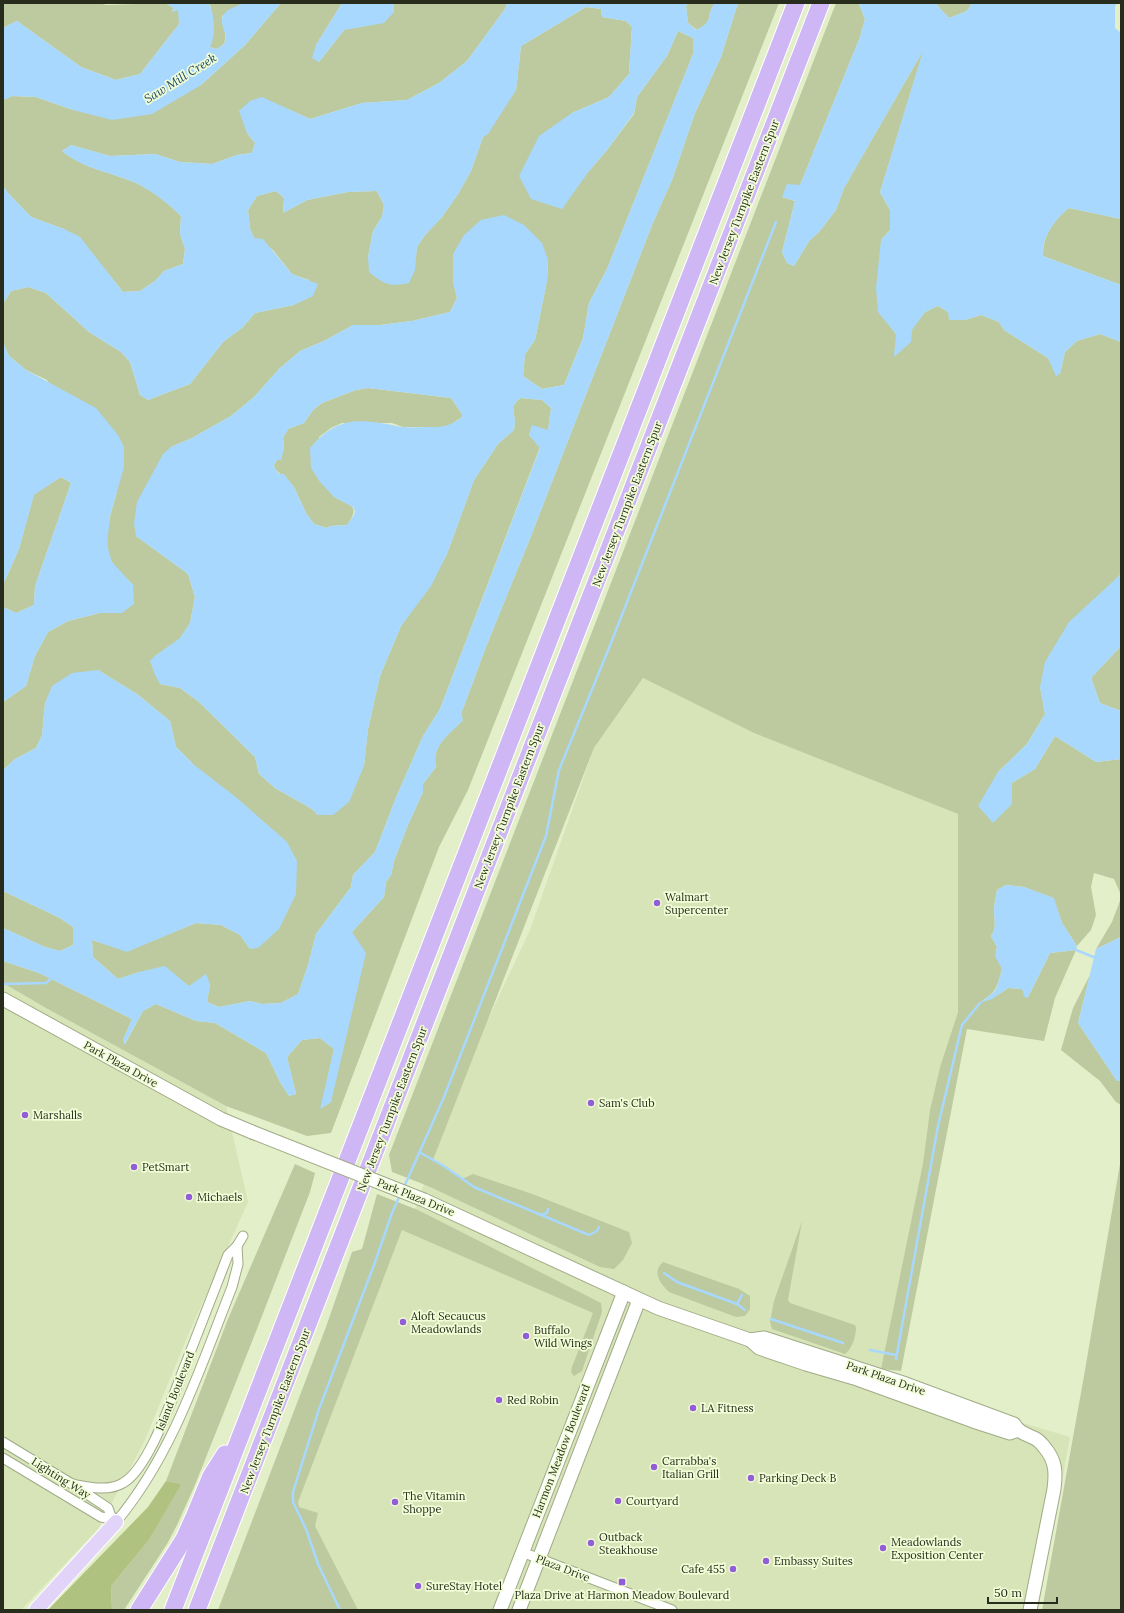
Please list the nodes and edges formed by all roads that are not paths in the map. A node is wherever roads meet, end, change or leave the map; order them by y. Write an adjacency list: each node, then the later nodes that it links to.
1 (796, 3): 8 (highway, New Jersey Turnpike Eastern Spur)
2 (821, 3): 18 (highway, New Jersey Turnpike Eastern Spur)
3 (3, 999): 6 (street, Park Plaza Drive, bridge)
4 (243, 1236): 5 (street, Island Boulevard)
5 (237, 1246): 11 (street, Island Boulevard); 12 (street, Island Boulevard)
6 (624, 1292): 7 (street, Park Plaza Drive); 13 (street, Harmon Meadow Boulevard)
7 (639, 1300): 14 (street, Harmon Meadow Boulevard); 22 (street, Park Plaza Drive)
8 (245, 1424): 16 (highway); 17 (highway, New Jersey Turnpike Eastern Spur)
9 (3, 1442): 11 (street, Lighting Way)
10 (3, 1458): 12 (street, Lighting Way)
11 (72, 1484): 12 (street, Lighting Way)
12 (114, 1521): 15 (main road)
13 (522, 1552): 14 (street, Plaza Drive); 19 (street, Harmon Meadow Boulevard)
14 (538, 1558): 20 (street, Harmon Meadow Boulevard); 21 (street, Plaza Drive)
15 (36, 1610)
16 (139, 1610)
17 (173, 1610)
18 (198, 1610)
19 (500, 1610)
20 (519, 1610)
21 (672, 1610)
22 (1030, 1610)

